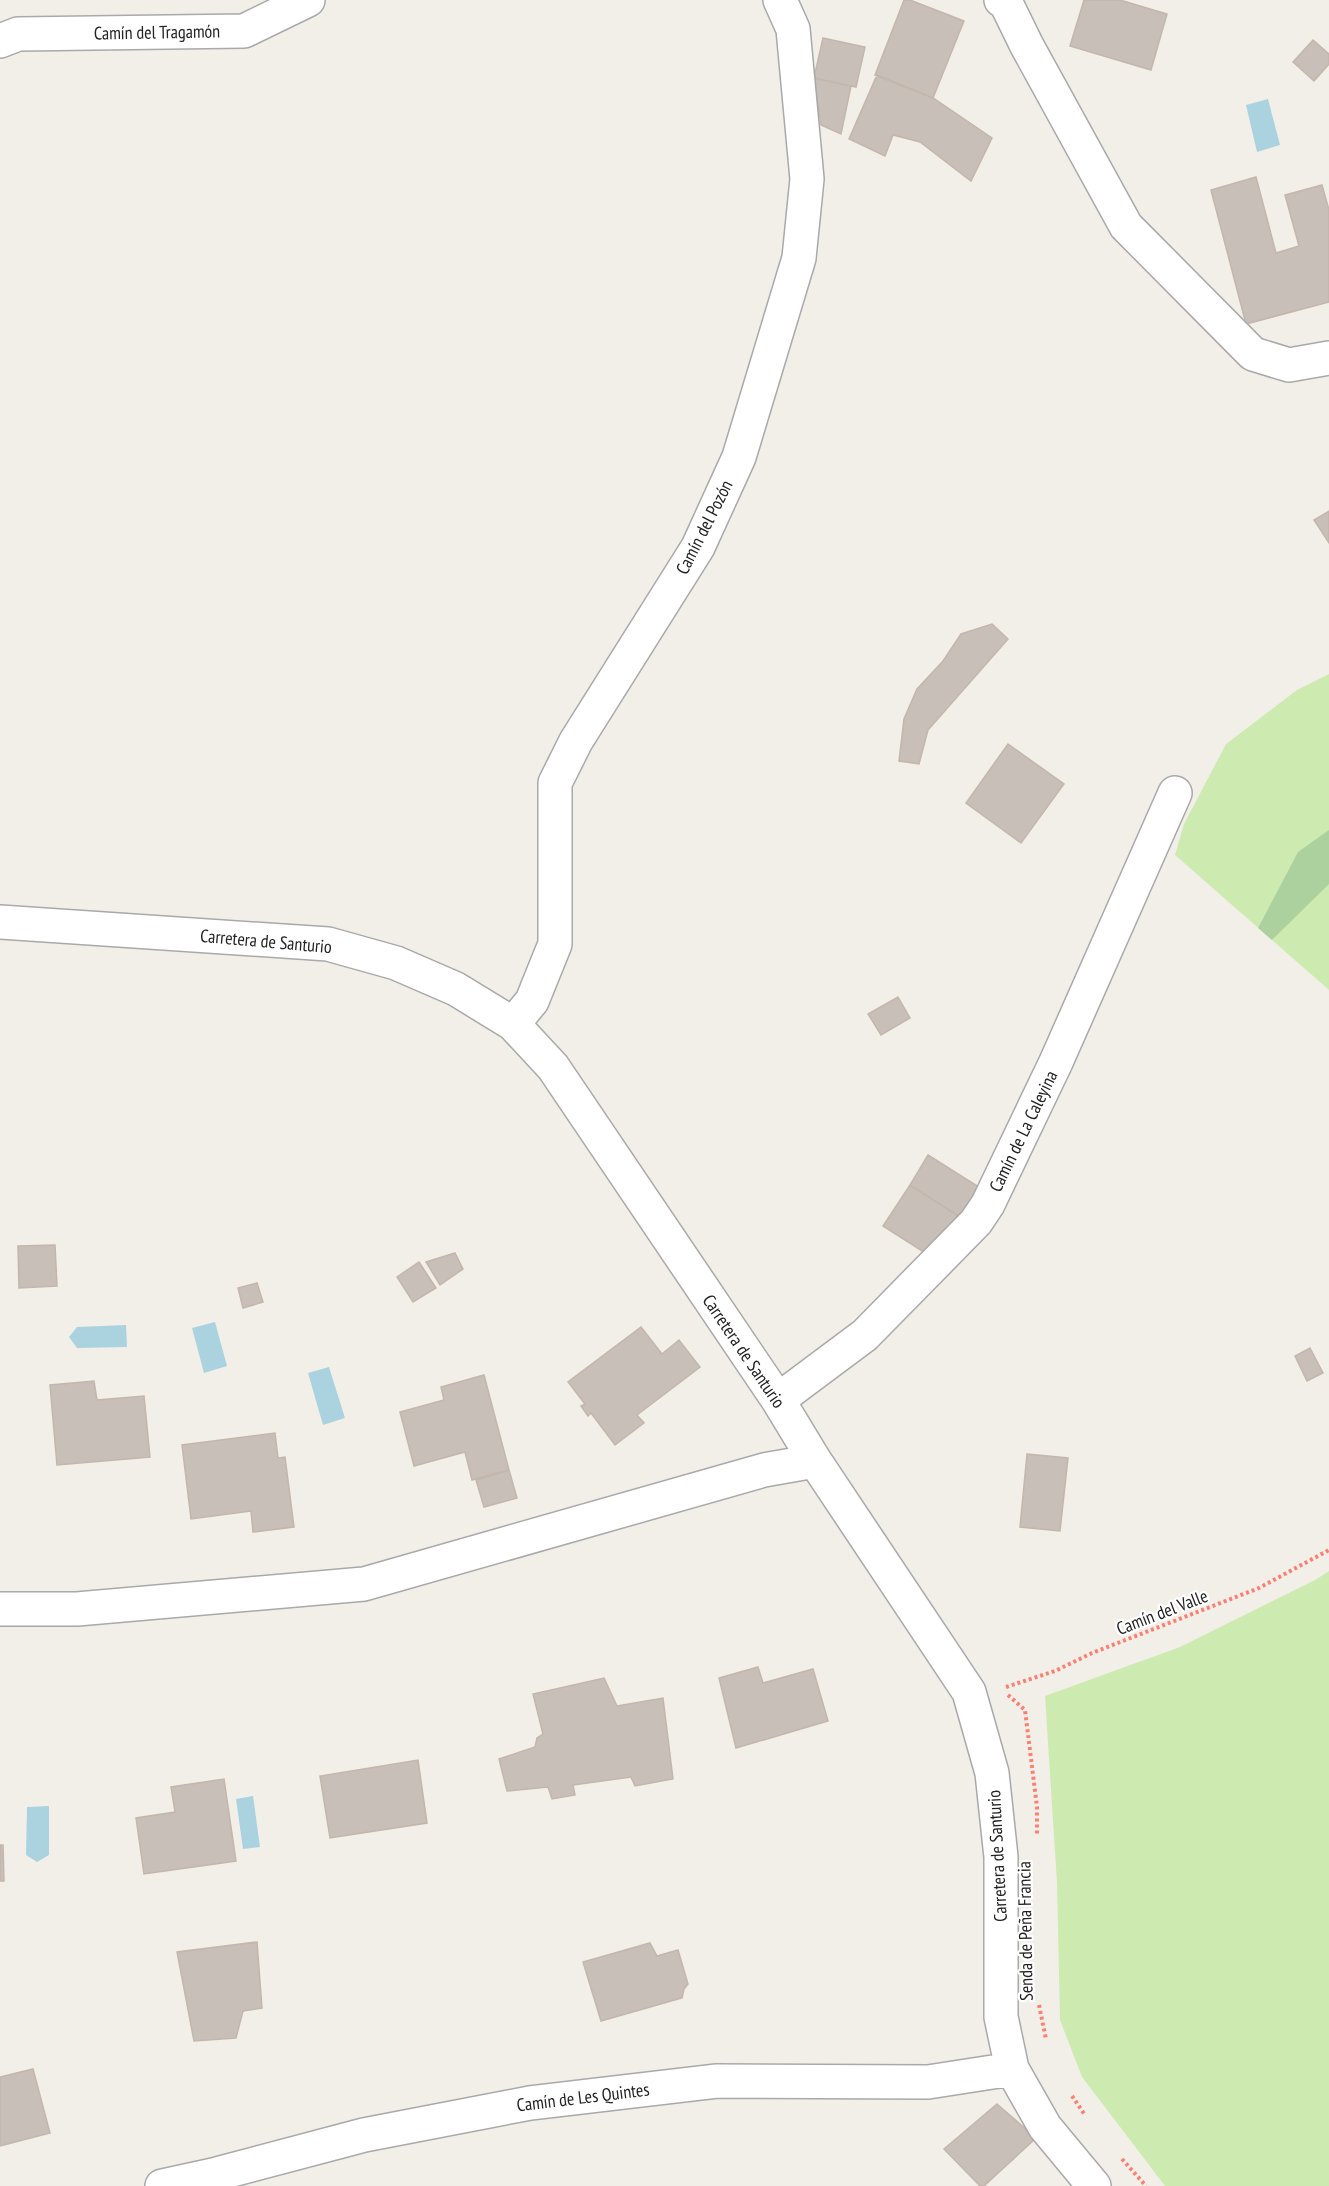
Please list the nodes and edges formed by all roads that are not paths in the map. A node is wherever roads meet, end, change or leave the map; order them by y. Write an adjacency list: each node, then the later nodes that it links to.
1 (308, 0): 4 (street, Camín del Tragamón)
2 (780, 0): 8 (street, Camín del Pozón)
3 (1001, 0): 5 (street)
4 (0, 41)
5 (1329, 358)
6 (1174, 793): 9 (street, Camín de La Caleyina)
7 (0, 922): 8 (street, Carretera de Santurio)
8 (513, 1024): 9 (street, Carretera de Santurio)
9 (778, 1401): 10 (street, Carretera de Santurio)
10 (815, 1461): 11 (street); 12 (street, Carretera de Santurio)
11 (0, 1609)
12 (1012, 2069): 13 (street, Camín de Les Quintes); 14 (street, Carretera de Santurio)
13 (162, 2186)
14 (1094, 2186)

